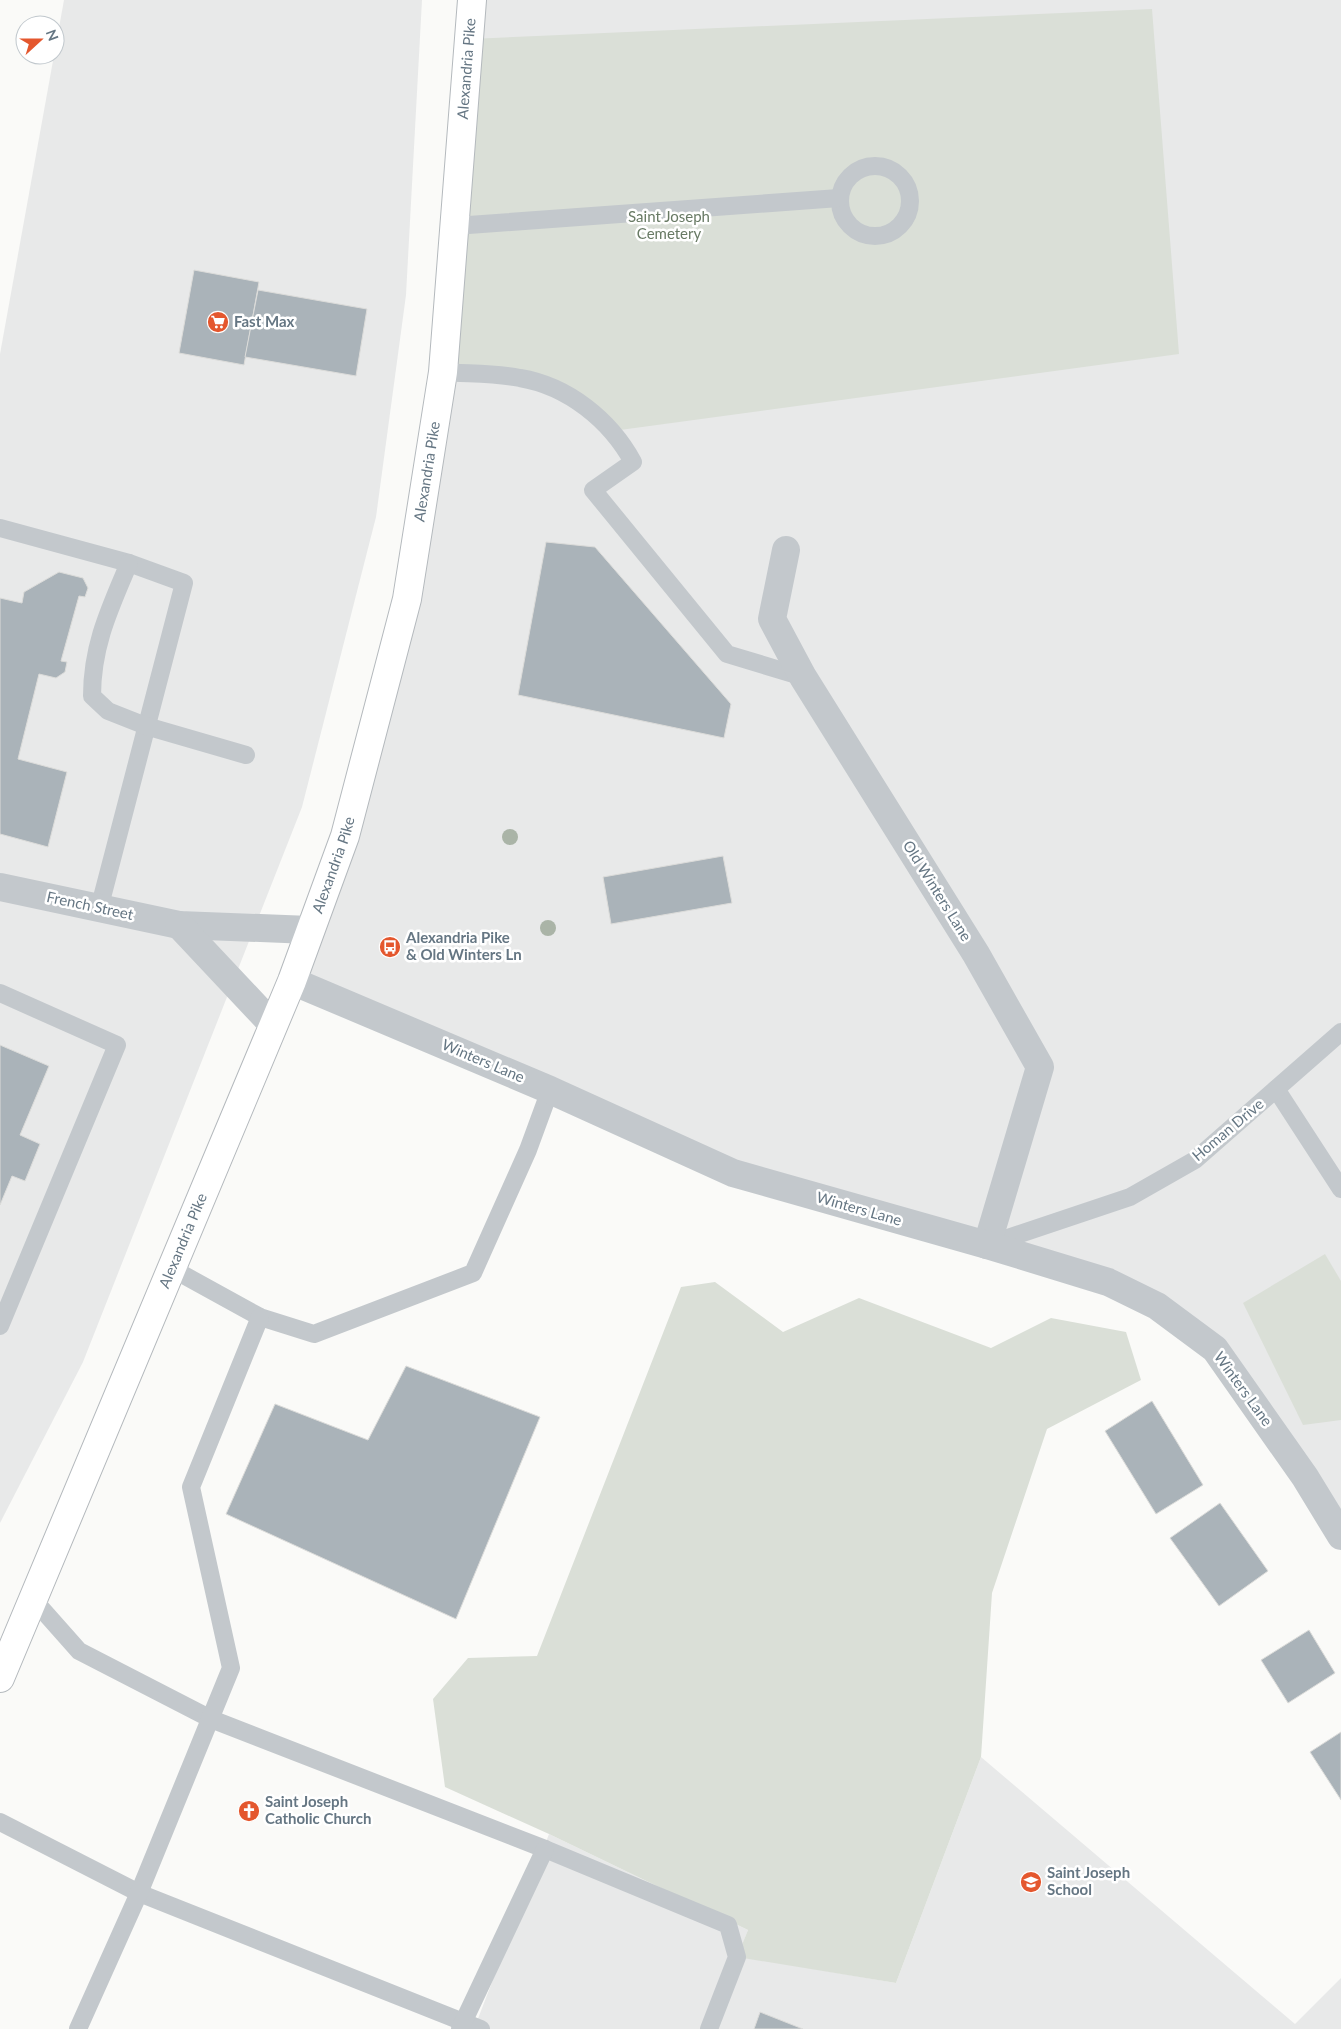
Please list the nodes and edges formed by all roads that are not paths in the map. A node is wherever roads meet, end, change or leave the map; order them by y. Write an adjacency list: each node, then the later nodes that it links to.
1 (472, 0): 3 (highway, Alexandria Pike)
2 (839, 198): 2 (lane); 3 (lane)
3 (455, 226): 4 (highway, Alexandria Pike)
4 (443, 372): 8 (lane); 14 (highway, Alexandria Pike)
5 (0, 528): 7 (lane)
6 (786, 550): 8 (street, Old Winters Lane)
7 (129, 563): 9 (lane); 9 (lane)
8 (803, 677): 22 (street, Old Winters Lane)
9 (146, 726): 10 (lane); 12 (lane)
10 (246, 755)
11 (0, 887): 12 (street, French Street)
12 (99, 909): 13 (street, French Street)
13 (179, 926): 14 (street, French Street); 17 (street)
14 (310, 930): 15 (highway, Alexandria Pike)
15 (292, 981): 17 (highway, Alexandria Pike); 20 (street, Winters Lane)
16 (0, 993): 25 (lane)
17 (273, 1025): 23 (highway, Alexandria Pike)
18 (1341, 1032): 19 (lane, Homan Drive)
19 (1276, 1089): 21 (lane); 22 (lane, Homan Drive)
20 (550, 1090): 22 (street, Winters Lane); 24 (lane)
21 (1341, 1189)
22 (987, 1245): 26 (street, Winters Lane)
23 (172, 1268): 24 (lane); 27 (highway, Alexandria Pike)
24 (260, 1317): 29 (lane)
25 (0, 1326)
26 (1341, 1536)
27 (32, 1598): 28 (highway, Alexandria Pike); 29 (lane)
28 (0, 1678)
29 (211, 1718): 31 (lane); 32 (lane)
30 (0, 1822): 32 (lane)
31 (545, 1849): 33 (lane); 36 (lane)
32 (140, 1893): 33 (lane); 34 (lane)
33 (462, 2025): 35 (lane)
34 (78, 2029)
35 (481, 2029)
36 (709, 2029)

